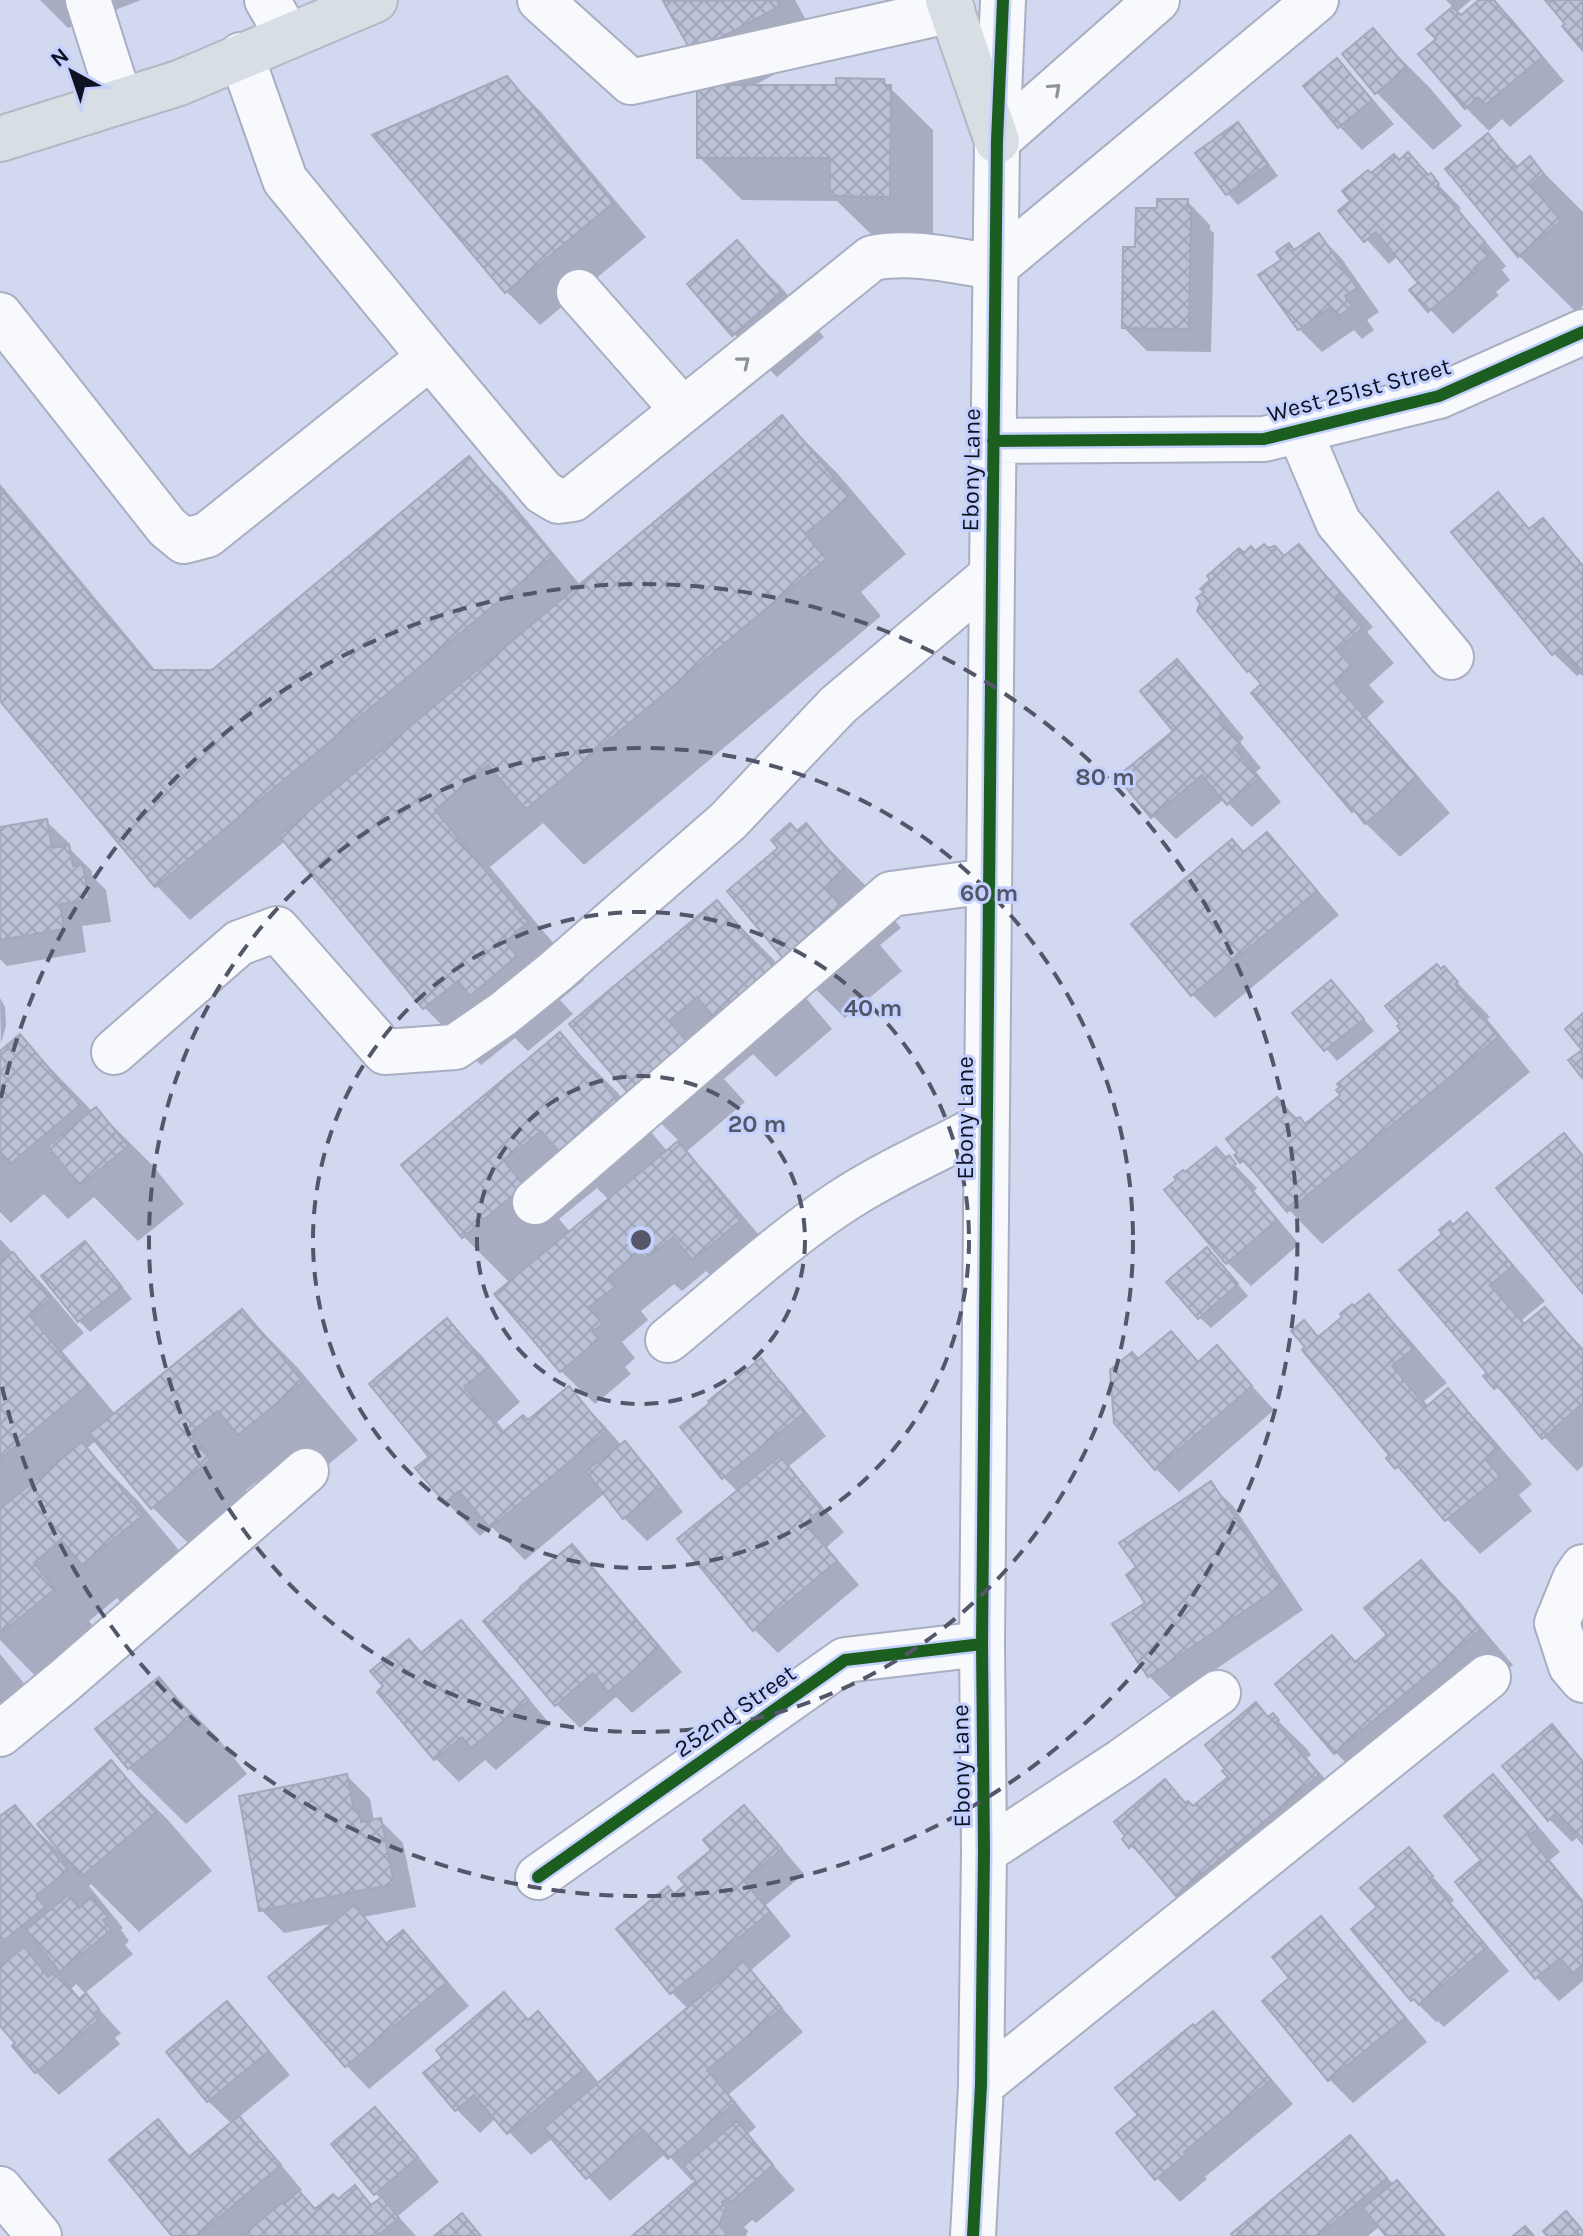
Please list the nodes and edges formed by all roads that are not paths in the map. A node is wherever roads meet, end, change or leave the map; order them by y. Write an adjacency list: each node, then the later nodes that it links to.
1 (88, 0): 10 (street)
2 (375, 0): 8 (main road)
3 (540, 0): 7 (street)
4 (1003, 0): 12 (street, Ebony Lane)
5 (1157, 0): 12 (street, one-way to 5)
6 (1316, 0): 13 (street)
7 (950, 5): 12 (main road)
8 (278, 18): 9 (main road)
9 (241, 55): 10 (main road); 17 (street)
10 (120, 101): 11 (main road)
11 (0, 139)
12 (997, 141): 13 (street, Ebony Lane)
13 (995, 267): 18 (street, one-way to 13); 20 (street, Ebony Lane)
14 (579, 292): 18 (street)
15 (0, 315): 17 (street)
16 (1583, 332): 19 (street, West 251st Street)
17 (430, 357): 18 (street)
18 (683, 410)
19 (1299, 430): 20 (street, West 251st Street); 22 (street)
20 (993, 441): 21 (street, Ebony Lane)
21 (992, 575): 23 (street, Ebony Lane); 24 (street)
22 (1451, 657)
23 (989, 881): 25 (street, Ebony Lane); 26 (street)
24 (114, 1052)
25 (986, 1124): 27 (street); 30 (street, Ebony Lane)
26 (535, 1202)
27 (668, 1340)
28 (306, 1471): 34 (street)
29 (1583, 1567): 32 (street)
30 (982, 1644): 35 (street, Ebony Lane); 36 (street, 252nd Street)
31 (1488, 1677): 37 (street)
32 (1583, 1680)
33 (1218, 1693): 35 (street)
34 (0, 1734)
35 (984, 1852): 37 (street, Ebony Lane)
36 (538, 1877)
37 (981, 2085): 40 (street, Ebony Lane)
38 (0, 2189): 39 (street)
39 (39, 2236)
40 (973, 2236)

